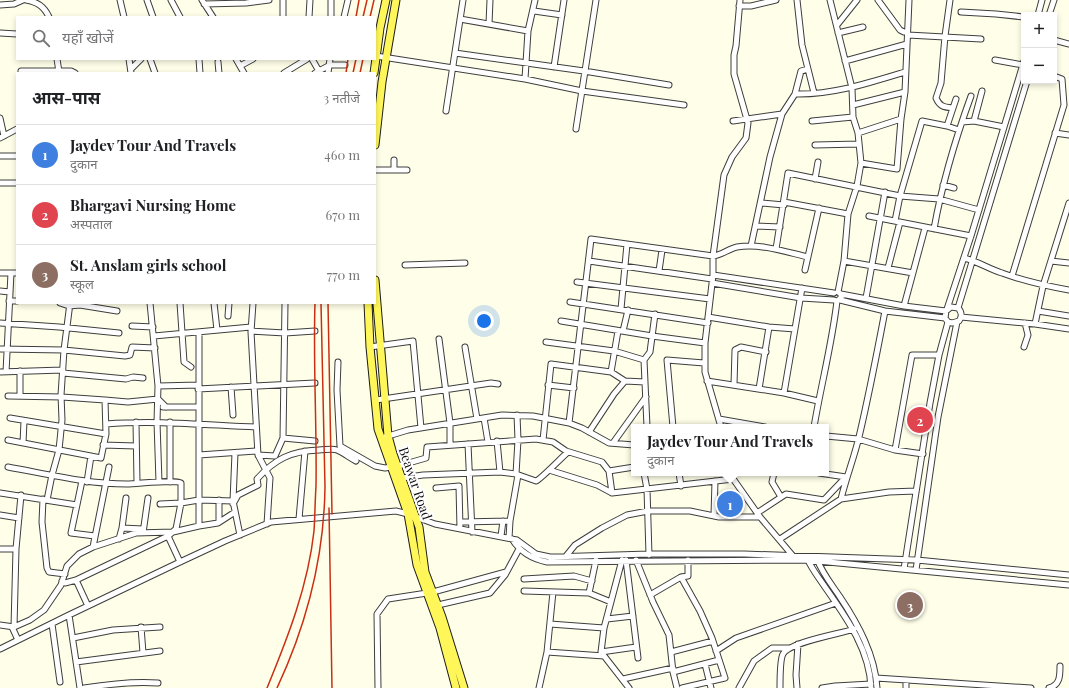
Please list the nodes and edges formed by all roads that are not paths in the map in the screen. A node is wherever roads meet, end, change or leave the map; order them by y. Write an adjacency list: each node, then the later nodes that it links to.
1 (25, 0): 30 (street); 36 (street)
2 (120, 0): 37 (street)
3 (147, 0): 38 (street)
4 (171, 0): 39 (street)
5 (255, 0): 6 (street); 28 (street)
6 (269, 0)
7 (283, 0): 41 (street)
8 (310, 0): 42 (street)
9 (332, 0): 43 (street)
10 (348, 0): 44 (street)
11 (386, 0): 61 (main road)
12 (396, 0): 62 (main road)
13 (463, 0): 46 (street)
14 (490, 0): 47 (street)
15 (535, 0): 31 (street)
16 (564, 0): 35 (street)
17 (596, 0): 86 (street)
18 (776, 0): 29 (street)
19 (797, 0): 83 (street)
20 (830, 0): 48 (street)
21 (857, 0): 48 (street)
22 (879, 0): 53 (street)
23 (909, 0): 53 (street)
24 (950, 0): 55 (street)
25 (1042, 0): 33 (street)
26 (1054, 0): 34 (street)
27 (203, 2): 28 (street); 40 (street)
28 (216, 2)
29 (739, 3): 119 (street)
30 (0, 5)
31 (534, 10): 35 (street); 50 (street)
32 (961, 12): 45 (street)
33 (1039, 12)
34 (1050, 12)
35 (562, 15): 81 (street)
36 (48, 16)
37 (124, 16)
38 (153, 16)
39 (179, 16)
40 (212, 16)
41 (283, 16)
42 (309, 16)
43 (331, 16)
44 (344, 16)
45 (1021, 17)
46 (460, 19): 47 (street); 60 (street)
47 (489, 24): 50 (street)
48 (837, 25): 52 (street)
49 (863, 27): 52 (street)
50 (528, 31): 77 (street)
51 (0, 33): 54 (street)
52 (838, 33): 74 (street)
53 (908, 33): 55 (street); 58 (street)
54 (16, 34)
55 (945, 36): 56 (street); 114 (street)
56 (981, 39)
57 (1057, 41): 59 (street)
58 (907, 44): 74 (street); 98 (street)
59 (1069, 44)
60 (455, 53): 77 (street); 82 (street)
61 (376, 56): 62 (street)
62 (386, 57): 82 (street); 125 (main road)
63 (58, 60): 88 (street)
64 (129, 60): 85 (street)
65 (141, 60): 85 (street)
66 (150, 60): 90 (street)
67 (199, 60): 91 (street)
68 (237, 60): 80 (street)
69 (250, 60): 80 (street)
70 (305, 60): 94 (street)
71 (312, 60): 95 (street)
72 (376, 60): 97 (main road)
73 (995, 60): 78 (street)
74 (845, 61): 103 (street)
75 (218, 62): 92 (street)
76 (332, 62): 79 (street); 95 (street); 96 (street)
77 (526, 63): 81 (street); 100 (street)
78 (1021, 63)
79 (345, 65)
80 (240, 66): 93 (street)
81 (554, 67): 86 (street)
82 (452, 68): 100 (street); 115 (street)
83 (808, 69): 107 (street); 108 (street)
84 (1021, 70): 127 (street)
85 (131, 71)
86 (584, 71): 102 (street); 104 (street)
87 (21, 72): 88 (street)
88 (59, 72): 89 (street)
89 (71, 72)
90 (156, 72)
91 (200, 72)
92 (219, 72)
93 (243, 72)
94 (286, 72)
95 (318, 72)
96 (328, 72)
97 (374, 72)
98 (906, 72): 103 (street); 105 (street)
99 (1057, 77): 113 (street)
100 (525, 79): 104 (street)
101 (1026, 84): 176 (street)
102 (669, 85)
103 (852, 88): 107 (street); 111 (street)
104 (582, 91): 112 (street); 128 (street)
105 (905, 92): 111 (street); 120 (street)
106 (982, 92): 124 (street)
107 (814, 93): 108 (street)
108 (795, 94): 116 (street)
109 (971, 96): 123 (street)
110 (956, 99): 114 (street)
111 (853, 105): 117 (street)
112 (684, 106)
113 (1066, 106): 132 (street)
114 (953, 108): 126 (street)
115 (446, 111)
116 (782, 114): 119 (street); 154 (street)
117 (853, 117): 122 (street); 131 (street)
118 (0, 118): 134 (street)
119 (747, 118): 121 (street); 172 (street)
120 (900, 119): 131 (street); 141 (street)
121 (733, 121)
122 (812, 121)
123 (962, 122): 124 (street); 130 (street)
124 (974, 122): 127 (street)
125 (376, 123)
126 (947, 126): 130 (street); 152 (street)
127 (1004, 127): 158 (street)
128 (576, 129)
129 (16, 130): 134 (street)
130 (959, 130): 148 (street)
131 (858, 132): 135 (street)
132 (1055, 133): 133 (street); 190 (street)
133 (1069, 135)
134 (2, 137)
135 (859, 144): 136 (street); 141 (street)
136 (815, 145)
137 (0, 156): 138 (street)
138 (16, 156)
139 (394, 160): 143 (street)
140 (818, 162): 145 (street)
141 (861, 163): 149 (street)
142 (376, 170): 143 (street)
143 (394, 170): 144 (street)
144 (407, 170)
145 (815, 179): 149 (street); 155 (street)
146 (0, 183): 147 (street)
147 (16, 183)
148 (943, 185): 150 (street); 153 (street)
149 (857, 186): 151 (street); 159 (street)
150 (954, 188)
151 (885, 192): 152 (street); 161 (street)
152 (900, 196): 153 (street); 162 (street)
153 (939, 199): 158 (street); 166 (street)
154 (761, 203): 155 (street); 163 (street)
155 (784, 203): 157 (street); 164 (street)
156 (1069, 203): 178 (street)
157 (819, 208): 159 (street); 173 (street)
158 (979, 210): 167 (street)
159 (848, 214): 175 (street)
160 (870, 216): 161 (street)
161 (880, 218): 162 (street); 182 (street)
162 (898, 222): 165 (street); 184 (street)
163 (756, 226): 164 (street); 169 (street)
164 (780, 227): 171 (street)
165 (925, 228): 166 (street); 189 (street)
166 (934, 229): 167 (street)
167 (971, 236): 174 (street)
168 (627, 244): 170 (street); 177 (street); 183 (street)
169 (751, 246): 171 (street); 172 (street)
170 (662, 250): 172 (street); 186 (street)
171 (776, 250): 173 (street)
172 (713, 256): 191 (street)
173 (808, 257): 185 (street)
174 (964, 258): 176 (street); 224 (street)
175 (844, 260): 182 (street); 203 (street)
176 (972, 260): 190 (street); 220 (street)
177 (589, 261): 183 (street); 194 (street)
178 (1051, 261): 180 (street); 195 (street)
179 (465, 263): 181 (street)
180 (1069, 263)
181 (405, 265)
182 (872, 265): 184 (street); 205 (street)
183 (624, 266): 186 (street); 196 (street)
184 (888, 268): 189 (street)
185 (805, 270)
186 (659, 271): 191 (street)
187 (0, 273): 188 (street)
188 (14, 273): 201 (street)
189 (913, 273): 219 (street)
190 (1012, 276): 195 (street)
191 (712, 279): 192 (street); 198 (street); 206 (street)
192 (742, 279): 197 (street); 198 (street)
193 (577, 282): 194 (street)
194 (586, 283): 196 (street); 218 (street)
195 (1044, 286): 199 (street); 226 (street)
196 (623, 288): 206 (street); 221 (street)
197 (802, 288): 203 (street); 204 (street)
198 (755, 290): 204 (street)
199 (1069, 290)
200 (0, 291): 201 (street)
201 (10, 292): 207 (street)
202 (376, 293): 260 (main road, Beawar Road)
203 (837, 297): 204 (street); 205 (street); 223 (street); 308 (street)
204 (801, 298): 246 (street)
205 (866, 298): 219 (street)
206 (710, 299): 230 (street)
207 (9, 301): 208 (street); 238 (street)
208 (16, 301)
209 (570, 302): 218 (street)
210 (69, 304): 225 (street); 244 (street)
211 (150, 304): 242 (street)
212 (180, 304): 254 (street)
213 (214, 304): 248 (street)
214 (229, 304): 228 (street)
215 (253, 304): 245 (street)
216 (285, 304): 252 (street)
217 (368, 304): 262 (main road, Beawar Road)
218 (584, 304): 221 (street); 240 (street)
219 (904, 306): 224 (street)
220 (958, 308): 224 (street); 231 (street)
221 (621, 309): 222 (street)
222 (628, 310): 227 (street); 250 (street)
223 (884, 310): 232 (street); 341 (street)
224 (946, 310): 232 (street)
225 (117, 311)
226 (1038, 311): 229 (street); 239 (street)
227 (655, 314): 236 (street); 256 (street)
228 (228, 316)
229 (1069, 316)
230 (708, 317): 236 (street); 243 (street)
231 (961, 317): 234 (street); 237 (street)
232 (946, 320): 234 (street); 271 (street)
233 (561, 321): 240 (street)
234 (957, 322): 449 (street)
235 (0, 323): 238 (street)
236 (708, 323): 259 (street)
237 (1025, 323): 239 (street); 264 (street)
238 (8, 324): 244 (street); 267 (street)
239 (1034, 324): 247 (street)
240 (581, 325): 250 (street); 261 (street)
241 (132, 326): 242 (street)
242 (153, 327): 255 (street)
243 (770, 327): 246 (street); 270 (street)
244 (66, 328): 253 (street); 268 (street)
245 (251, 329): 248 (street); 252 (street); 291 (street)
246 (795, 329): 298 (street)
247 (1069, 329)
248 (217, 330): 251 (street)
249 (315, 331): 252 (street)
250 (621, 331): 256 (street); 269 (street)
251 (199, 332): 254 (street); 293 (street)
252 (285, 332): 286 (street)
253 (120, 333)
254 (183, 334): 255 (street); 275 (street)
255 (154, 336): 265 (street)
256 (652, 336): 259 (street); 272 (street)
257 (439, 339): 297 (street)
258 (546, 342): 261 (street)
259 (705, 343): 274 (street)
260 (380, 345): 262 (street); 299 (street); 305 (main road, Beawar Road)
261 (579, 346): 269 (street); 276 (street)
262 (370, 347): 307 (main road, Beawar Road)
263 (465, 347): 292 (street)
264 (1024, 347)
265 (155, 348): 268 (street); 290 (street)
266 (0, 349): 267 (street)
267 (6, 349): 268 (street); 278 (street)
268 (64, 350): 279 (street)
269 (614, 350): 272 (street); 280 (street)
270 (766, 352): 289 (street); 296 (street)
271 (939, 355): 356 (street); 361 (street)
272 (644, 360): 284 (street)
273 (338, 362): 367 (street)
274 (704, 363): 283 (street); 328 (street)
275 (191, 367)
276 (576, 368): 280 (street); 288 (street); 295 (street)
277 (20, 371): 278 (street); 279 (street); 301 (street)
278 (3, 372)
279 (63, 372): 281 (street); 302 (street)
280 (611, 372): 282 (street)
281 (143, 378)
282 (625, 381): 284 (street); 335 (street)
283 (707, 381): 289 (street); 317 (street)
284 (645, 382): 303 (street)
285 (315, 383): 286 (street)
286 (285, 384): 291 (street); 339 (street)
287 (498, 384): 292 (street)
288 (548, 385): 295 (street); 316 (street)
289 (734, 385): 296 (street)
290 (158, 386): 293 (street); 304 (street)
291 (254, 386): 294 (street); 333 (street)
292 (472, 386): 297 (street); 318 (street)
293 (198, 387): 294 (street); 311 (street)
294 (231, 387): 312 (street)
295 (574, 388): 324 (street)
296 (759, 389): 298 (street)
297 (445, 390): 299 (street); 323 (street)
298 (784, 393): 308 (street)
299 (418, 394): 305 (street); 334 (street)
300 (8, 396): 301 (street)
301 (20, 396): 302 (street)
302 (62, 397): 306 (street); 332 (street)
303 (646, 397): 327 (street); 349 (street)
304 (158, 399): 306 (street); 309 (street); 310 (street)
305 (385, 399): 307 (street); 337 (main road, Beawar Road)
306 (106, 400): 325 (street)
307 (376, 400): 340 (main road, Beawar Road)
308 (818, 401): 331 (street)
309 (157, 406): 310 (street); 321 (street)
310 (166, 407): 311 (street)
311 (198, 407): 326 (street)
312 (233, 415)
313 (517, 415): 315 (street); 316 (street); 343 (street)
314 (10, 418): 319 (street)
315 (484, 418): 318 (street); 347 (street)
316 (546, 418): 324 (street); 344 (street)
317 (719, 418): 329 (street); 330 (street)
318 (477, 419): 323 (street)
319 (24, 421): 332 (street); 348 (street)
320 (136, 422): 321 (street); 325 (street); 353 (street)
321 (157, 422): 322 (street); 386 (street)
322 (170, 422): 326 (street); 387 (street)
323 (450, 423): 334 (street); 352 (street)
324 (569, 423): 335 (street)
325 (106, 424): 336 (street)
326 (198, 424): 333 (street); 362 (street)
327 (648, 424)
328 (673, 424)
329 (720, 424)
330 (750, 424)
331 (814, 424)
332 (61, 427): 336 (street); 355 (street)
333 (256, 427): 360 (street)
334 (421, 428): 337 (street)
335 (589, 432): 349 (street)
336 (106, 434): 351 (street)
337 (388, 436): 340 (street); 367 (main road, Beawar Road)
338 (829, 436): 341 (street)
339 (283, 438): 345 (street); 360 (street)
340 (381, 438): 367 (main road, Beawar Road)
341 (858, 439): 356 (street); 381 (street)
342 (8, 440): 348 (street)
343 (518, 440): 344 (street); 346 (street); 376 (street)
344 (543, 440): 358 (street)
345 (315, 441)
346 (497, 441): 347 (street); 373 (street)
347 (488, 442): 350 (street)
348 (23, 443): 355 (street)
349 (613, 443): 354 (street)
350 (468, 444): 352 (street); 372 (street)
351 (103, 445): 353 (street); 363 (street)
352 (450, 445): 367 (street)
353 (136, 446): 389 (street)
354 (631, 446)
355 (59, 450): 363 (street); 375 (street)
356 (896, 450): 361 (street)
357 (305, 451): 364 (street); 369 (street); 415 (street)
358 (568, 452): 370 (street); 371 (street)
359 (235, 453): 360 (street); 362 (street); 404 (street)
360 (258, 453): 369 (street)
361 (923, 454): 393 (street)
362 (199, 455): 402 (street)
363 (91, 456): 384 (street)
364 (356, 461)
365 (8, 467): 375 (street)
366 (109, 467): 388 (street)
367 (394, 467): 382 (main road, Beawar Road); 411 (main road, Beawar Road)
368 (631, 467): 371 (street)
369 (265, 470): 404 (street); 421 (street)
370 (549, 470): 376 (street); 395 (street)
371 (609, 470): 395 (street)
372 (470, 472): 373 (street); 382 (street); 416 (street)
373 (500, 472): 376 (street)
374 (829, 474): 381 (street)
375 (52, 475): 384 (street); 400 (street)
376 (517, 475): 418 (street)
377 (645, 476): 392 (street)
378 (679, 476): 390 (street)
379 (731, 476): 383 (street)
380 (773, 476): 397 (street)
381 (846, 477): 397 (street); 401 (street)
382 (402, 478): 411 (main road, Beawar Road)
383 (733, 479): 385 (street); 412 (street)
384 (84, 481): 388 (street); 407 (street)
385 (715, 481): 390 (street); 413 (street)
386 (159, 482): 387 (street); 389 (street)
387 (170, 482): 405 (street)
388 (106, 483): 389 (street); 429 (street)
389 (137, 483)
390 (681, 486): 392 (street)
391 (436, 488): 420 (street)
392 (647, 490): 395 (street); 408 (street)
393 (916, 491): 401 (street); 448 (street)
394 (0, 493): 396 (street)
395 (612, 493)
396 (21, 495): 400 (street); 414 (street)
397 (781, 497): 412 (street)
398 (126, 498): 423 (street)
399 (148, 498): 425 (street)
400 (45, 499): 407 (street); 454 (street)
401 (841, 499): 433 (street)
402 (200, 500): 403 (street); 405 (street); 422 (street)
403 (219, 500): 404 (street); 419 (street)
404 (233, 502): 409 (street)
405 (180, 503): 406 (street); 427 (street)
406 (160, 504)
407 (77, 505): 429 (street)
408 (648, 511): 413 (street); 438 (street); 439 (street)
409 (235, 512): 419 (street); 428 (street)
410 (0, 515): 414 (street)
411 (411, 515): 415 (street); 424 (street); 463 (main road, Beawar Road)
412 (759, 515): 413 (street); 433 (street)
413 (714, 516)
414 (19, 518): 436 (street)
415 (299, 519): 421 (street)
416 (472, 521): 417 (street); 420 (street); 426 (street)
417 (503, 521): 418 (street); 430 (street)
418 (510, 521): 431 (street)
419 (219, 522): 422 (street)
420 (460, 522): 424 (street)
421 (267, 524): 428 (street)
422 (200, 526): 427 (street)
423 (122, 528): 425 (street); 432 (street)
424 (460, 529): 426 (street)
425 (143, 531): 427 (street); 432 (street)
426 (472, 532): 430 (street)
427 (170, 534): 450 (street); 458 (street)
428 (240, 535): 450 (street)
429 (95, 536): 434 (street)
430 (501, 536): 431 (street)
431 (510, 538): 437 (street); 439 (street)
432 (119, 539): 434 (street)
433 (780, 539): 440 (street)
434 (93, 547): 454 (street)
435 (0, 549): 436 (street)
436 (16, 549): 477 (street)
437 (519, 549): 443 (street); 453 (street)
438 (649, 554): 439 (street); 440 (street); 446 (street)
439 (566, 556)
440 (794, 556): 441 (street)
441 (807, 558): 442 (street); 447 (street); 468 (street)
442 (817, 559): 448 (street); 451 (street); 481 (street)
443 (596, 560): 444 (street); 460 (street)
444 (624, 560): 445 (street); 467 (street); 472 (street)
445 (636, 560): 446 (street); 466 (street)
446 (648, 560): 447 (street)
447 (688, 560): 456 (street)
448 (906, 560): 449 (street); 451 (street)
449 (917, 560): 452 (street); 455 (street)
450 (180, 562): 470 (street)
451 (904, 569): 452 (street)
452 (916, 570): 461 (street)
453 (506, 572): 463 (street); 469 (street)
454 (65, 574): 459 (street)
455 (1069, 575)
456 (681, 577): 466 (street); 485 (street)
457 (524, 579): 460 (street)
458 (76, 580): 459 (street); 470 (street)
459 (62, 581): 477 (street)
460 (592, 581): 465 (street)
461 (1069, 584)
462 (524, 591): 464 (street)
463 (430, 592): 469 (main road, Beawar Road); 514 (street); 515 (main road, Beawar Road)
464 (553, 592): 465 (street); 475 (street)
465 (589, 593): 467 (street)
466 (650, 595): 493 (street)
467 (611, 602): 473 (street)
468 (836, 603): 482 (street); 491 (street)
469 (438, 605): 516 (main road, Beawar Road)
470 (88, 606): 471 (street)
471 (69, 615): 474 (street); 483 (street)
472 (633, 616): 473 (street); 487 (street)
473 (607, 619): 480 (street)
474 (52, 624): 484 (street); 505 (street)
475 (550, 624): 480 (street); 492 (street)
476 (0, 625): 477 (street)
477 (14, 627): 484 (street)
478 (141, 627): 479 (street); 483 (street); 494 (street)
479 (160, 627)
480 (604, 628): 495 (street)
481 (857, 628): 482 (street); 502 (street)
482 (852, 630): 486 (street); 509 (street)
483 (73, 638): 498 (street)
484 (18, 640): 489 (street)
485 (713, 641): 491 (street); 493 (street)
486 (798, 644): 488 (street); 524 (street)
487 (636, 647): 495 (street); 496 (street)
488 (789, 648): 522 (street); 523 (street)
489 (0, 649)
490 (160, 651): 494 (street)
491 (716, 651): 497 (street)
492 (547, 652): 495 (street); 517 (street)
493 (671, 652): 501 (street)
494 (143, 654): 498 (street)
495 (602, 654): 503 (street)
496 (638, 658)
497 (719, 660): 499 (street); 506 (street)
498 (76, 662): 512 (street)
499 (705, 664): 501 (street); 506 (street)
500 (1060, 666): 529 (street)
501 (673, 670): 503 (street); 519 (street)
502 (876, 678): 504 (street); 526 (street)
503 (623, 679): 518 (street)
504 (906, 680): 508 (street); 527 (street)
505 (60, 682)
506 (709, 682): 520 (street); 521 (street)
507 (158, 683): 513 (street)
508 (937, 685): 510 (street)
509 (870, 686): 511 (street)
510 (966, 686): 528 (street)
511 (835, 687): 525 (street)
512 (80, 688)
513 (84, 688)
514 (378, 688)
515 (456, 688)
516 (464, 688)
517 (539, 688)
518 (629, 688)
519 (677, 688)
520 (682, 688)
521 (711, 688)
522 (739, 688)
523 (780, 688)
524 (796, 688)
525 (822, 688)
526 (876, 688)
527 (906, 688)
528 (1031, 688)
529 (1049, 688)

